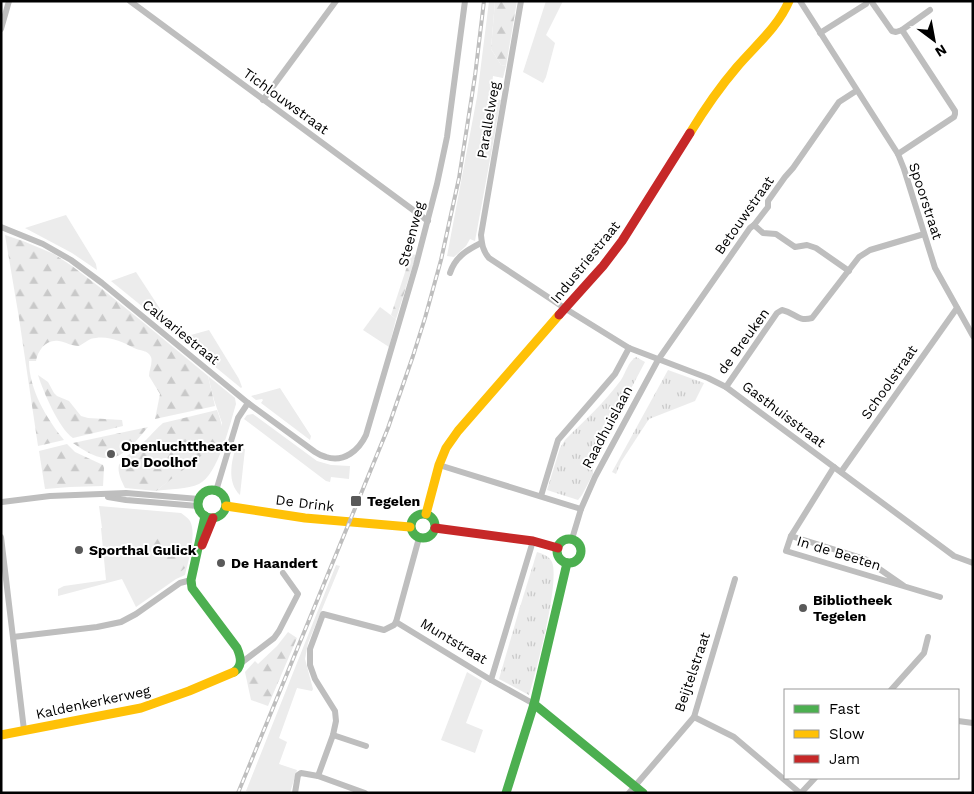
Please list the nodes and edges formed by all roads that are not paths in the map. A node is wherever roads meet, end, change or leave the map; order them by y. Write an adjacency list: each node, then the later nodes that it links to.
1 (9, 1): 11 (street)
2 (130, 1): 15 (street, Tichlouwstraat)
3 (336, 1): 15 (street)
4 (466, 1): 17 (street, Steenweg)
5 (521, 1): 21 (street, Parallelweg)
6 (788, 1): 25 (street, Industriestraat)
7 (800, 1): 13 (street, Spoorstraat)
8 (867, 1): 13 (street)
9 (872, 1): 12 (street)
10 (930, 10): 12 (street)
11 (1, 29)
12 (902, 30): 16 (street)
13 (820, 32): 14 (street, Spoorstraat)
14 (856, 91): 16 (street, Spoorstraat); 18 (street, Betouwstraat)
15 (263, 100): 17 (street, Tichlouwstraat)
16 (898, 154): 20 (street, Spoorstraat)
17 (428, 221): 31 (street, Steenweg)
18 (754, 225): 22 (street); 28 (street, Betouwstraat)
19 (1, 227): 30 (street, Calvariestraat)
20 (924, 234): 22 (street, de Breuken); 24 (street, Spoorstraat)
21 (482, 243): 23 (street); 25 (street)
22 (849, 271): 29 (street, de Breuken)
23 (450, 273)
24 (957, 308): 26 (street, Spoorstraat); 34 (street, Schoolstraat)
25 (566, 309): 27 (street, Gasthuisstraat); 32 (street, Industriestraat)
26 (973, 336)
27 (629, 348): 28 (street, Gasthuisstraat); 36 (street, Raadhuislaan)
28 (658, 360): 29 (street, Gasthuisstraat); 40 (street, Raadhuislaan)
29 (726, 387): 33 (street, Gasthuisstraat)
30 (248, 403): 31 (street, Calvariestraat); 35 (street)
31 (342, 457)
32 (439, 465): 36 (street); 41 (street, Industriestraat)
33 (834, 466): 34 (street, Gasthuisstraat); 45 (street)
34 (841, 472): 52 (street, Gasthuisstraat)
35 (216, 490): 38 (street); 39 (street)
36 (541, 496): 40 (street)
37 (2, 502): 38 (street)
38 (199, 502): 42 (street)
39 (226, 506): 42 (street); 43 (street, De Drink)
40 (581, 509): 48 (street, Raadhuislaan)
41 (426, 514): 43 (street); 44 (street)
42 (209, 517): 54 (street)
43 (410, 527): 47 (street)
44 (435, 528): 47 (street); 49 (street)
45 (791, 536): 56 (street, In de Beeten); 56 (street, In de Beeten)
46 (1, 537): 58 (street)
47 (419, 538): 60 (street)
48 (572, 539): 50 (street); 51 (street)
49 (533, 541): 50 (street); 64 (street)
50 (558, 548): 51 (street)
51 (567, 563): 66 (street)
52 (973, 563)
53 (283, 573): 63 (street)
54 (191, 580): 61 (street); 63 (street)
55 (735, 580): 67 (street, Beijtelstraat)
56 (904, 586): 57 (street, In de Beeten)
57 (940, 597)
58 (9, 600): 59 (street); 61 (street)
59 (1, 601)
60 (396, 622): 64 (street, Muntstraat); 72 (street)
61 (13, 637): 70 (street)
62 (928, 637): 65 (street)
63 (241, 663): 70 (street, Kaldenkerkerweg)
64 (491, 680): 66 (street, Muntstraat)
65 (892, 689)
66 (534, 704): 78 (street, Muntstraat); 81 (street)
67 (694, 717): 75 (street); 78 (street, Beijtelstraat)
68 (959, 721): 69 (street)
69 (973, 723)
70 (24, 730): 71 (street, Kaldenkerkerweg)
71 (1, 735)
72 (333, 735): 73 (street); 74 (street)
73 (366, 746)
74 (318, 776): 79 (street); 80 (street)
75 (784, 779)
76 (784, 779): 83 (street)
77 (814, 779): 83 (street)
78 (632, 789): 82 (street, Muntstraat)
79 (295, 793)
80 (365, 793)
81 (506, 793)
82 (643, 793)
83 (801, 793)

